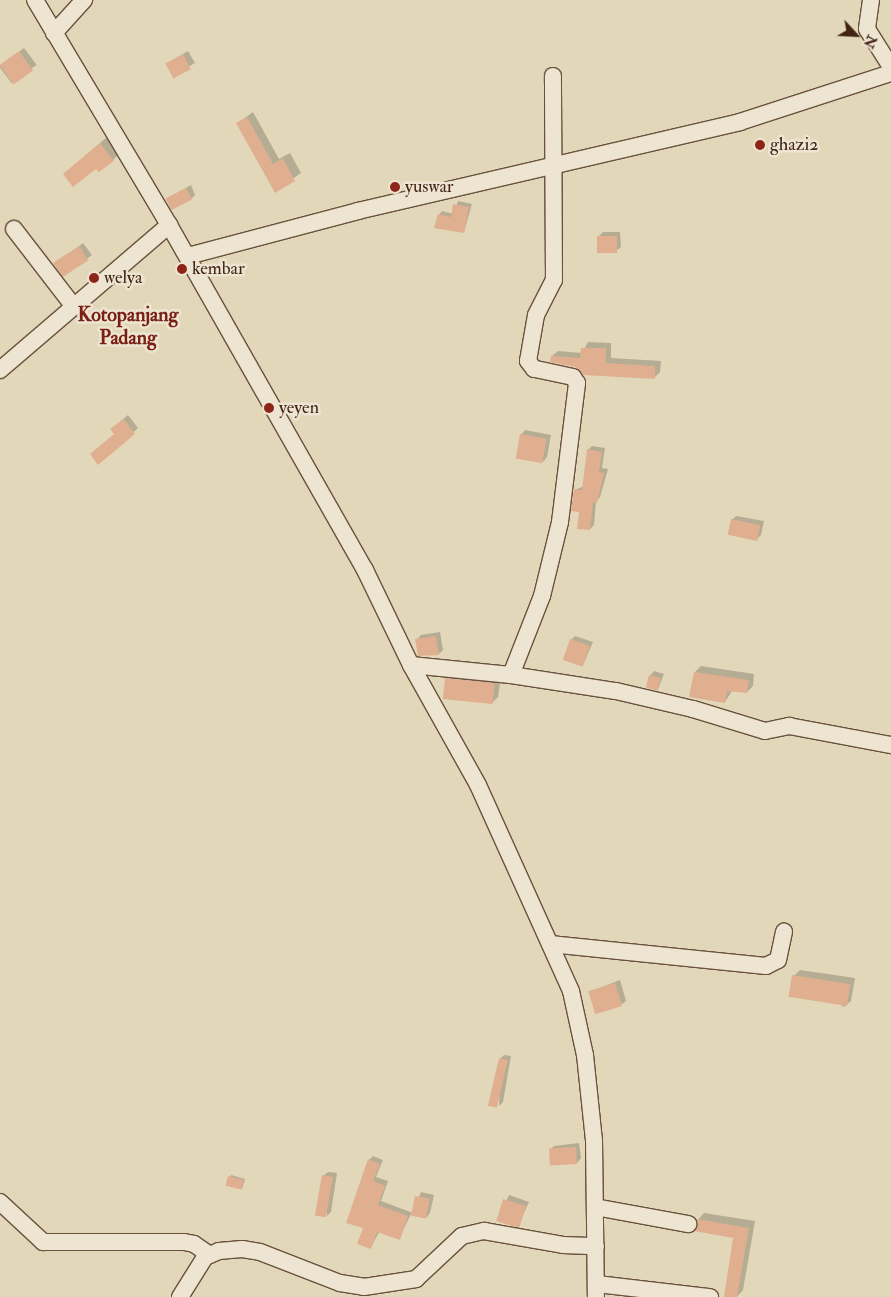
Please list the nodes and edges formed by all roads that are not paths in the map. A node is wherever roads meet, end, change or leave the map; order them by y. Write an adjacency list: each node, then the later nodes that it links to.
1 (35, 0): 4 (street)
2 (84, 0): 4 (street)
3 (871, 0): 5 (street)
4 (54, 33): 9 (street)
5 (891, 67)
6 (891, 73): 8 (street)
7 (553, 76): 8 (street)
8 (552, 166): 11 (street); 15 (street)
9 (169, 225): 11 (street); 12 (street)
10 (14, 229): 12 (street)
11 (188, 256): 14 (street)
12 (74, 307): 13 (street)
13 (0, 370)
14 (411, 665): 15 (street); 18 (street)
15 (511, 675): 16 (street)
16 (891, 745)
17 (784, 932): 18 (street)
18 (550, 944): 20 (street)
19 (0, 1202): 23 (street)
20 (595, 1207): 21 (street); 22 (street)
21 (688, 1224)
22 (596, 1246): 23 (street); 24 (street)
23 (210, 1255): 25 (street)
24 (596, 1291): 26 (street)
25 (180, 1297)
26 (710, 1297)

